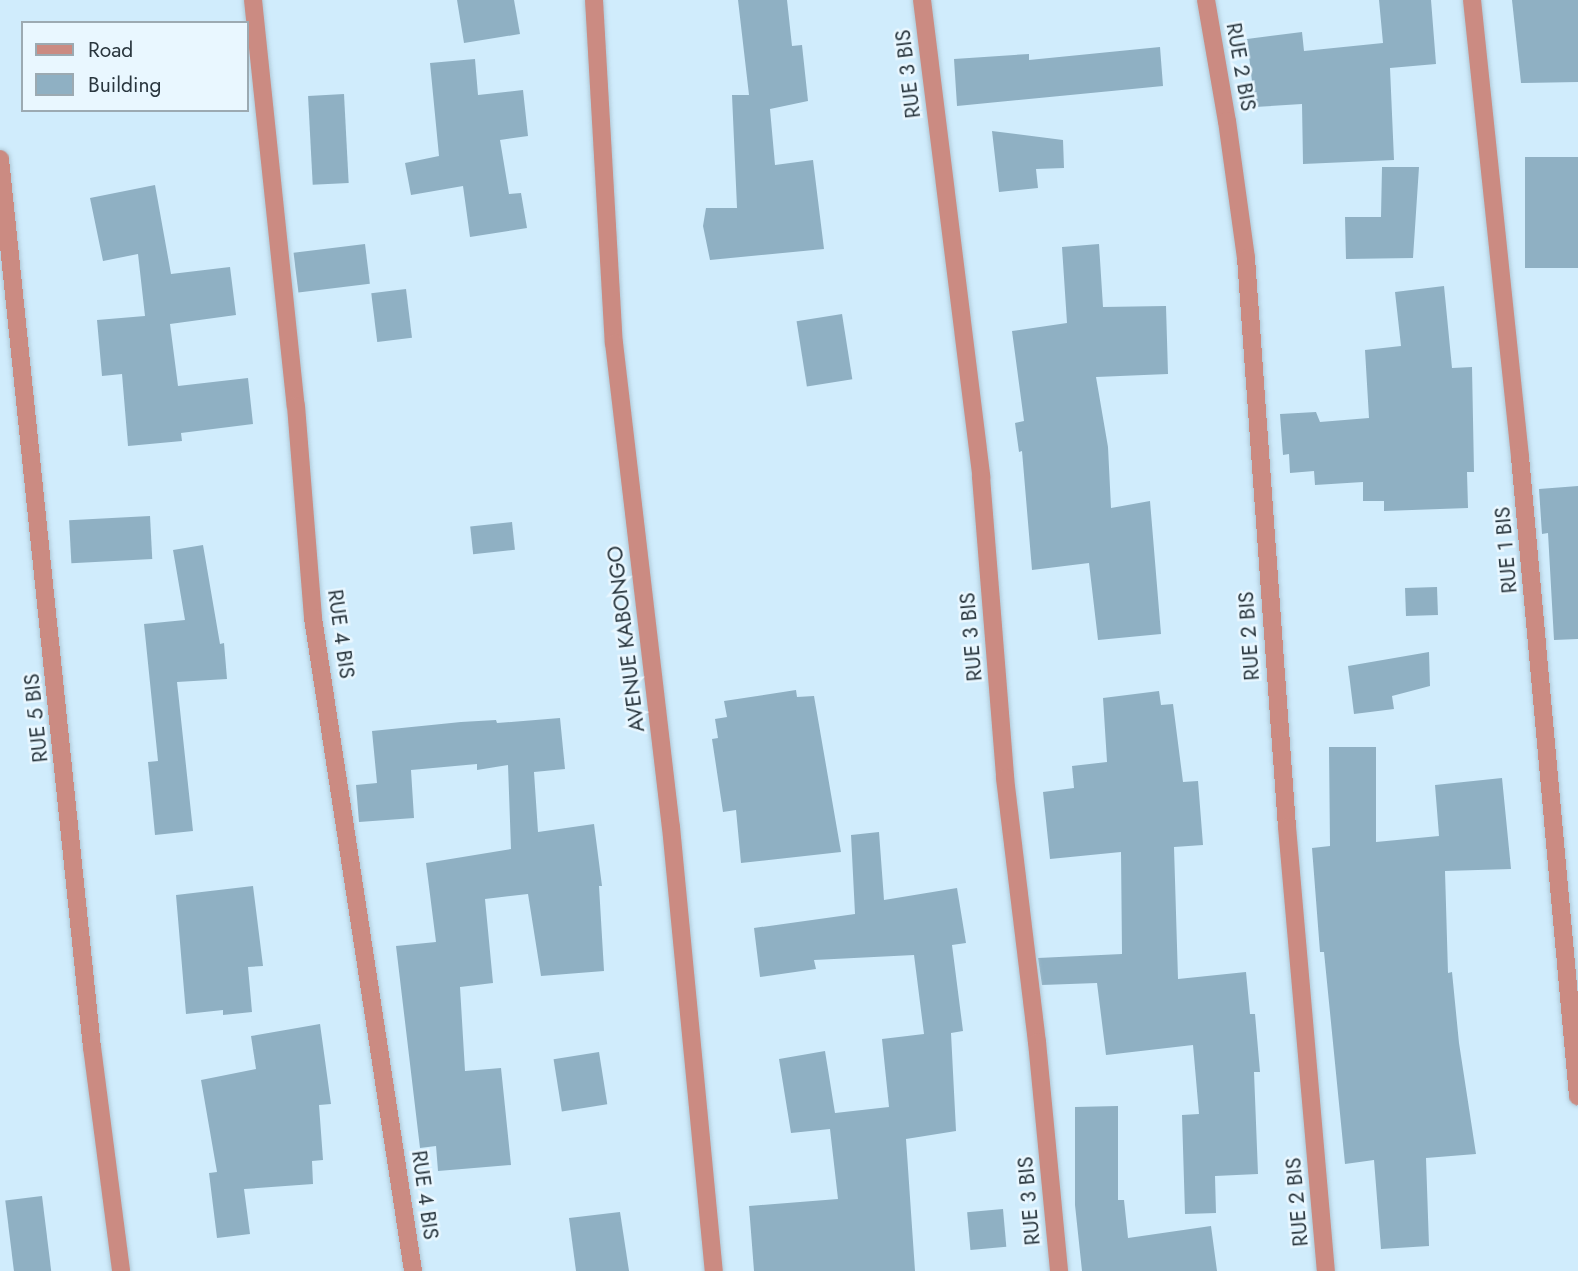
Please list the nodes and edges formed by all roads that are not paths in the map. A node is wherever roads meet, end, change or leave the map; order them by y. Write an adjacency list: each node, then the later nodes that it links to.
1 (253, 0): 9 (street, RUE 4 BIS)
2 (594, 0): 10 (street, AVENUE KABONGO)
3 (922, 0): 11 (street, RUE 3 BIS)
4 (1206, 0): 12 (street, RUE 2 BIS)
5 (1472, 0): 7 (street, RUE 1 BIS)
6 (0, 159): 8 (street, RUE 5 BIS)
7 (1578, 1097)
8 (121, 1271)
9 (413, 1271)
10 (715, 1271)
11 (1059, 1271)
12 (1326, 1271)

